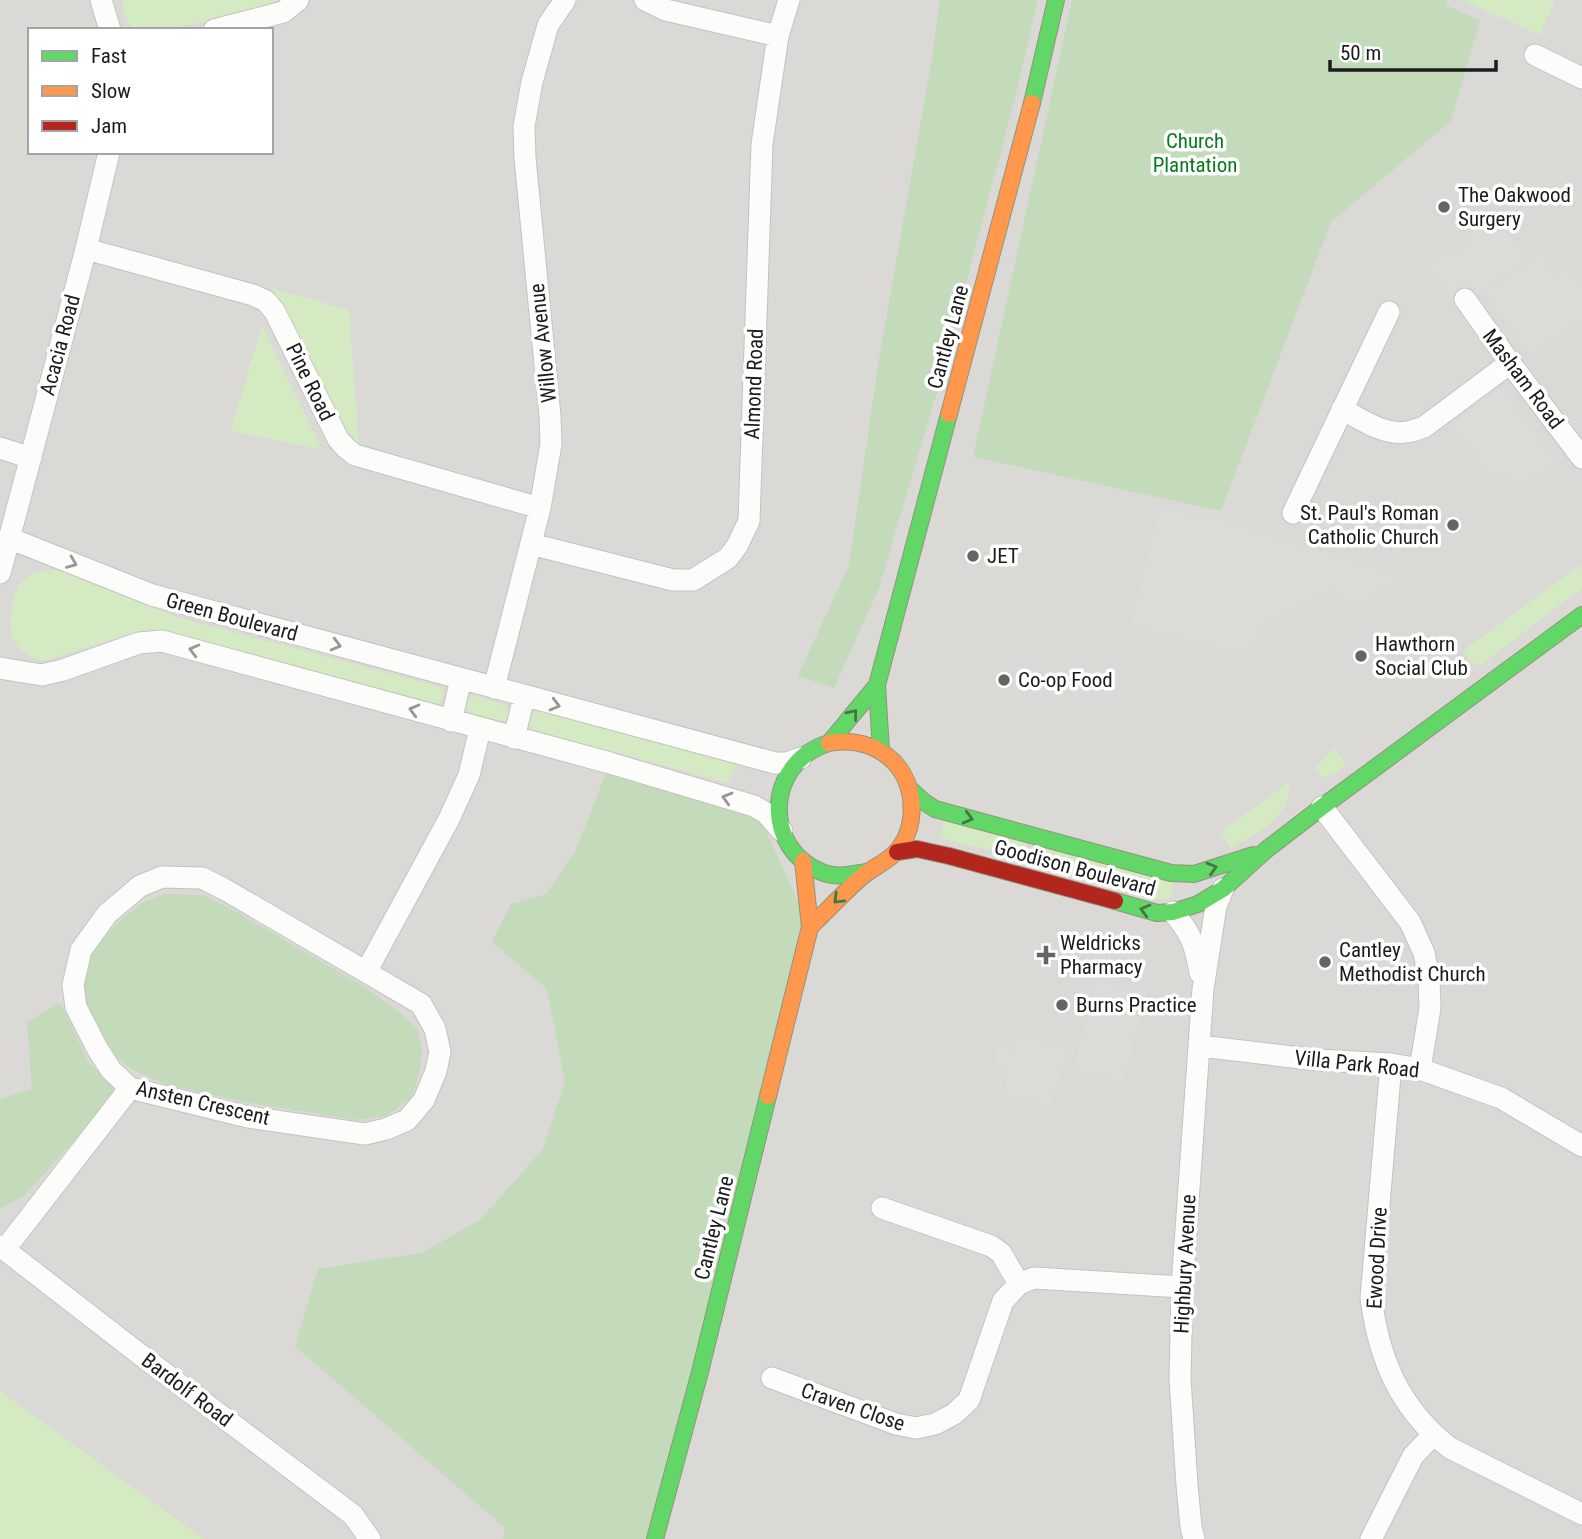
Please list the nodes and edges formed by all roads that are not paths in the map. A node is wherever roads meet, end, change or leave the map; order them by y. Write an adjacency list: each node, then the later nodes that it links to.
1 (101, 0): 7 (street)
2 (298, 0): 8 (street)
3 (565, 0): 21 (street, Willow Avenue)
4 (645, 0): 9 (street)
5 (789, 0): 9 (street, Almond Road)
6 (1056, 0): 29 (main road, Cantley Lane)
7 (109, 28)
8 (222, 28)
9 (778, 36): 24 (street, Almond Road)
10 (1535, 55): 11 (street)
11 (1582, 78)
12 (109, 154): 13 (street, Acacia Road)
13 (86, 248): 19 (street, Acacia Road); 21 (street, Pine Road)
14 (1465, 299): 16 (street, Masham Road)
15 (1389, 312): 17 (street)
16 (1510, 363): 17 (street); 20 (street, Masham Road)
17 (1342, 409): 22 (street)
18 (0, 448): 19 (street)
19 (31, 458): 23 (street, Acacia Road)
20 (1582, 458)
21 (540, 508): 24 (street, Willow Avenue)
22 (1293, 513)
23 (9, 538): 25 (street, Acacia Road); 28 (street, Green Boulevard, one-way to 28)
24 (531, 544): 30 (street, Willow Avenue)
25 (0, 573)
26 (1582, 615): 39 (main road, Goodison Boulevard)
27 (0, 667): 32 (street, Green Boulevard, one-way to 27)
28 (461, 679): 30 (street, Green Boulevard); 32 (street)
29 (877, 685): 35 (main road, Cantley Lane, one-way to 29); 36 (main road, Cantley Lane)
30 (494, 688): 31 (street, Green Boulevard)
31 (524, 697): 34 (street); 37 (street, Green Boulevard, one-way to 37)
32 (450, 720): 33 (street, Green Boulevard)
33 (480, 729): 34 (street, Green Boulevard); 50 (street)
34 (514, 738): 40 (street, Green Boulevard, one-way to 34)
35 (830, 743): 36 (main road); 37 (main road)
36 (881, 751): 38 (main road)
37 (802, 758): 40 (main road)
38 (909, 788): 41 (main road, Goodison Boulevard, one-way to 41); 43 (main road)
39 (1322, 807): 42 (main road, Goodison Boulevard); 54 (street)
40 (783, 833): 44 (main road)
41 (1041, 849): 42 (main road, Goodison Boulevard, one-way to 42); 46 (main road)
42 (1266, 850): 47 (main road, Goodison Boulevard)
43 (897, 852): 45 (main road); 46 (main road, Goodison Boulevard)
44 (803, 861): 45 (main road); 49 (main road, Cantley Lane)
45 (867, 872): 49 (main road, one-way to 49)
46 (1032, 879): 48 (main road, Goodison Boulevard, one-way to 46)
47 (1223, 889): 48 (main road, Goodison Boulevard); 51 (street)
48 (1173, 912): 51 (street)
49 (810, 927): 65 (main road, Cantley Lane)
50 (366, 972): 55 (street, Ansten Crescent); 55 (street, Ansten Crescent)
51 (1203, 989): 52 (street, Highbury Avenue)
52 (1200, 1046): 53 (street, Villa Park Road); 60 (street, Highbury Avenue)
53 (1391, 1064): 54 (street, Villa Park Road); 62 (street, Ewood Drive)
54 (1420, 1069): 56 (street, Villa Park Road)
55 (130, 1088): 58 (street)
56 (1582, 1146)
57 (882, 1208): 59 (street)
58 (2, 1247): 64 (street, Bardolf Road)
59 (1019, 1284): 60 (street); 61 (street, Craven Close)
60 (1182, 1287): 66 (street, Highbury Avenue)
61 (772, 1378)
62 (1433, 1435): 63 (street, Ewood Drive); 67 (street)
63 (1582, 1514)
64 (370, 1539)
65 (655, 1539)
66 (1194, 1539)
67 (1371, 1539)

